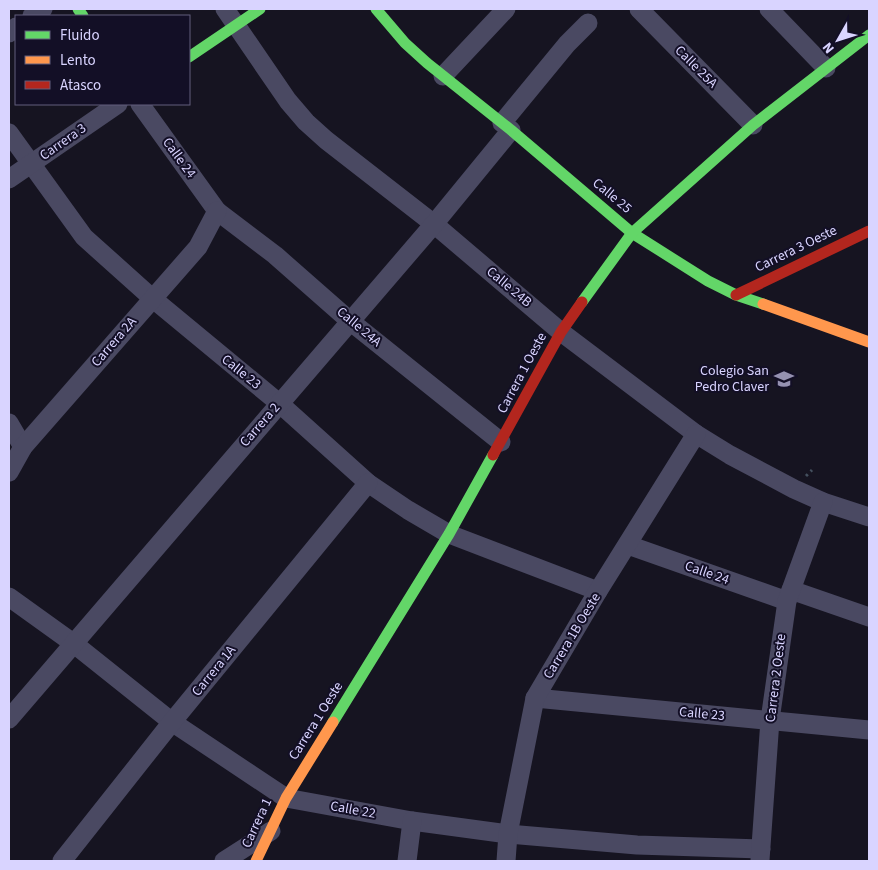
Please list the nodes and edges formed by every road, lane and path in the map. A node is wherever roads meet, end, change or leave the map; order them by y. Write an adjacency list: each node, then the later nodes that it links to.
1 (225, 9): 8 (street, Calle 24B)
2 (260, 9): 8 (street)
3 (376, 9): 12 (street, Calle 25)
4 (638, 9): 15 (street, Calle 25A)
5 (769, 9): 11 (street)
6 (503, 10): 12 (street)
7 (588, 22): 16 (street, Carrera 2)
8 (236, 26): 10 (street); 21 (street, Calle 24B)
9 (869, 35): 11 (street, Carrera 1 Oeste)
10 (190, 56)
11 (826, 68): 15 (street, Carrera 1 Oeste)
12 (443, 76): 16 (street, Calle 25)
13 (117, 105): 18 (street, Carrera 3)
14 (141, 105): 20 (street, Calle 24)
15 (753, 125): 23 (street, Carrera 1 Oeste)
16 (506, 126): 21 (street, Carrera 2); 23 (street, Calle 25)
17 (9, 133): 18 (street, Calle 23)
18 (30, 165): 19 (street, Carrera 3); 25 (street, Calle 23)
19 (9, 180)
20 (218, 212): 25 (street, Carrera 2A); 26 (street, Calle 24A)
21 (434, 224): 26 (street, Carrera 2); 27 (street, Calle 24B)
22 (869, 231): 24 (street, Carrera 3 Oeste)
23 (632, 233): 24 (street, Calle 25); 27 (street, Carrera 1 Oeste)
24 (736, 295): 28 (street, Calle 25)
25 (152, 298): 29 (street, Calle 23); 33 (street, Carrera 2A)
26 (350, 321): 29 (street, Carrera 2); 32 (street, Calle 24A)
27 (561, 332): 31 (street, Calle 24B); 32 (street, Carrera 1 Oeste)
28 (866, 338)
29 (279, 403): 35 (street, Calle 23); 44 (street, Carrera 2)
30 (9, 422): 33 (street)
31 (696, 434): 36 (street, Calle 24B); 39 (street, Carrera 1B Oeste)
32 (501, 442): 38 (street, Carrera 1 Oeste)
33 (22, 447): 34 (street, Carrera 2A)
34 (9, 472)
35 (368, 483): 38 (street, Calle 23); 48 (street, Carrera 1A)
36 (823, 502): 37 (street, Calle 24B); 41 (street, Carrera 2 Oeste)
37 (869, 517)
38 (449, 534): 40 (street, Calle 23); 50 (street, Carrera 1 Oeste)
39 (628, 546): 40 (street, Carrera 1B Oeste); 41 (street, Calle 24)
40 (598, 591): 45 (street, Carrera 1B Oeste)
41 (789, 596): 43 (street, Calle 24); 47 (street, Carrera 2 Oeste)
42 (9, 597): 44 (street, Calle 22)
43 (869, 617)
44 (74, 643): 46 (street, Carrera 2); 48 (street, Calle 22)
45 (535, 698): 47 (street, Calle 23); 53 (street, Carrera 1B Oeste)
46 (9, 719)
47 (770, 720): 49 (street, Calle 23); 55 (street, Carrera 2 Oeste)
48 (172, 722): 50 (street, Calle 22); 56 (street, Carrera 1A)
49 (869, 730)
50 (286, 798): 51 (street, Calle 22); 52 (street, Carrera 1)
51 (412, 821): 53 (street, Calle 22); 59 (street)
52 (271, 831): 57 (street); 58 (street, Carrera 1)
53 (508, 834): 54 (street, Calle 22); 60 (street, Carrera 1B Oeste)
54 (636, 853): 55 (street, Calle 22)
55 (760, 855)
56 (62, 861)
57 (224, 861)
58 (256, 861)
59 (407, 861)
60 (506, 861)

